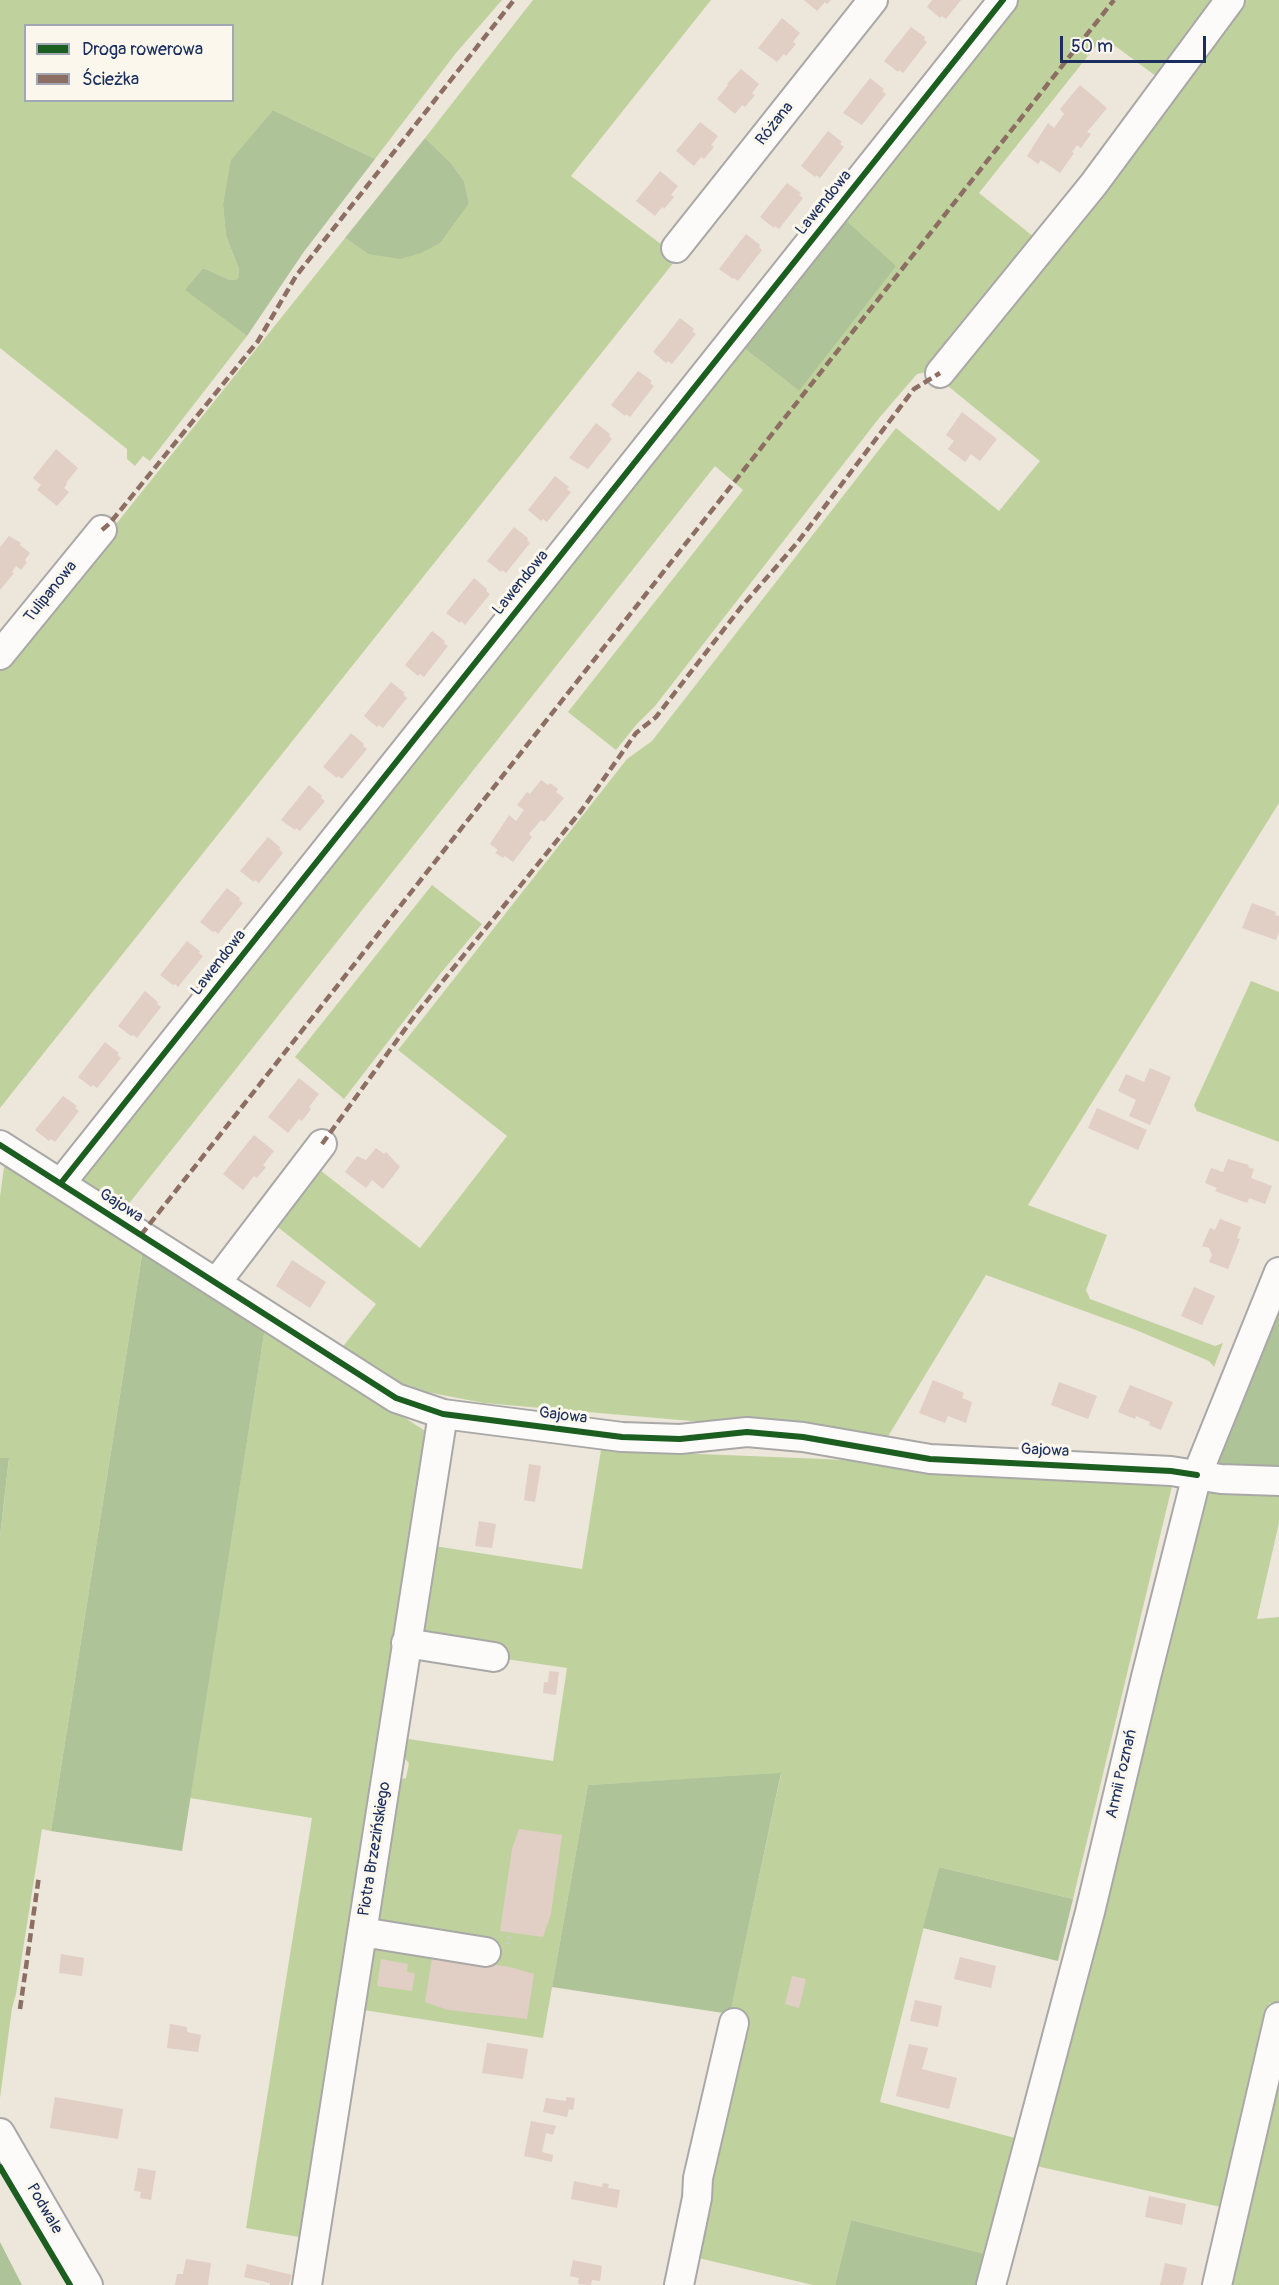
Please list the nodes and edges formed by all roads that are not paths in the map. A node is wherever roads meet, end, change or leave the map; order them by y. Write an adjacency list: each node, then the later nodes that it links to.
1 (873, 0): 4 (street, Różana)
2 (1003, 0): 10 (street, Lawendowa)
3 (1230, 0): 5 (street)
4 (676, 248)
5 (940, 374)
6 (102, 530): 7 (street, Tulipanowa)
7 (0, 655)
8 (322, 1144): 12 (street)
9 (0, 1145): 10 (street, Gajowa)
10 (61, 1183): 12 (street, Gajowa)
11 (1279, 1272): 14 (street, Armii Poznań)
12 (216, 1283): 13 (street, Gajowa)
13 (443, 1414): 14 (street, Gajowa); 16 (street, Piotra Brzezińskiego)
14 (1197, 1474): 15 (street, Gajowa); 26 (street, Armii Poznań)
15 (1279, 1481)
16 (406, 1644): 17 (street); 18 (street, Piotra Brzezińskiego)
17 (494, 1657)
18 (362, 1932): 19 (street); 24 (street, Piotra Brzezińskiego)
19 (486, 1952)
20 (1279, 2018): 27 (street)
21 (734, 2023): 25 (street)
22 (0, 2133): 23 (street, Podwale)
23 (88, 2285)
24 (307, 2285)
25 (679, 2285)
26 (991, 2285)
27 (1217, 2285)

